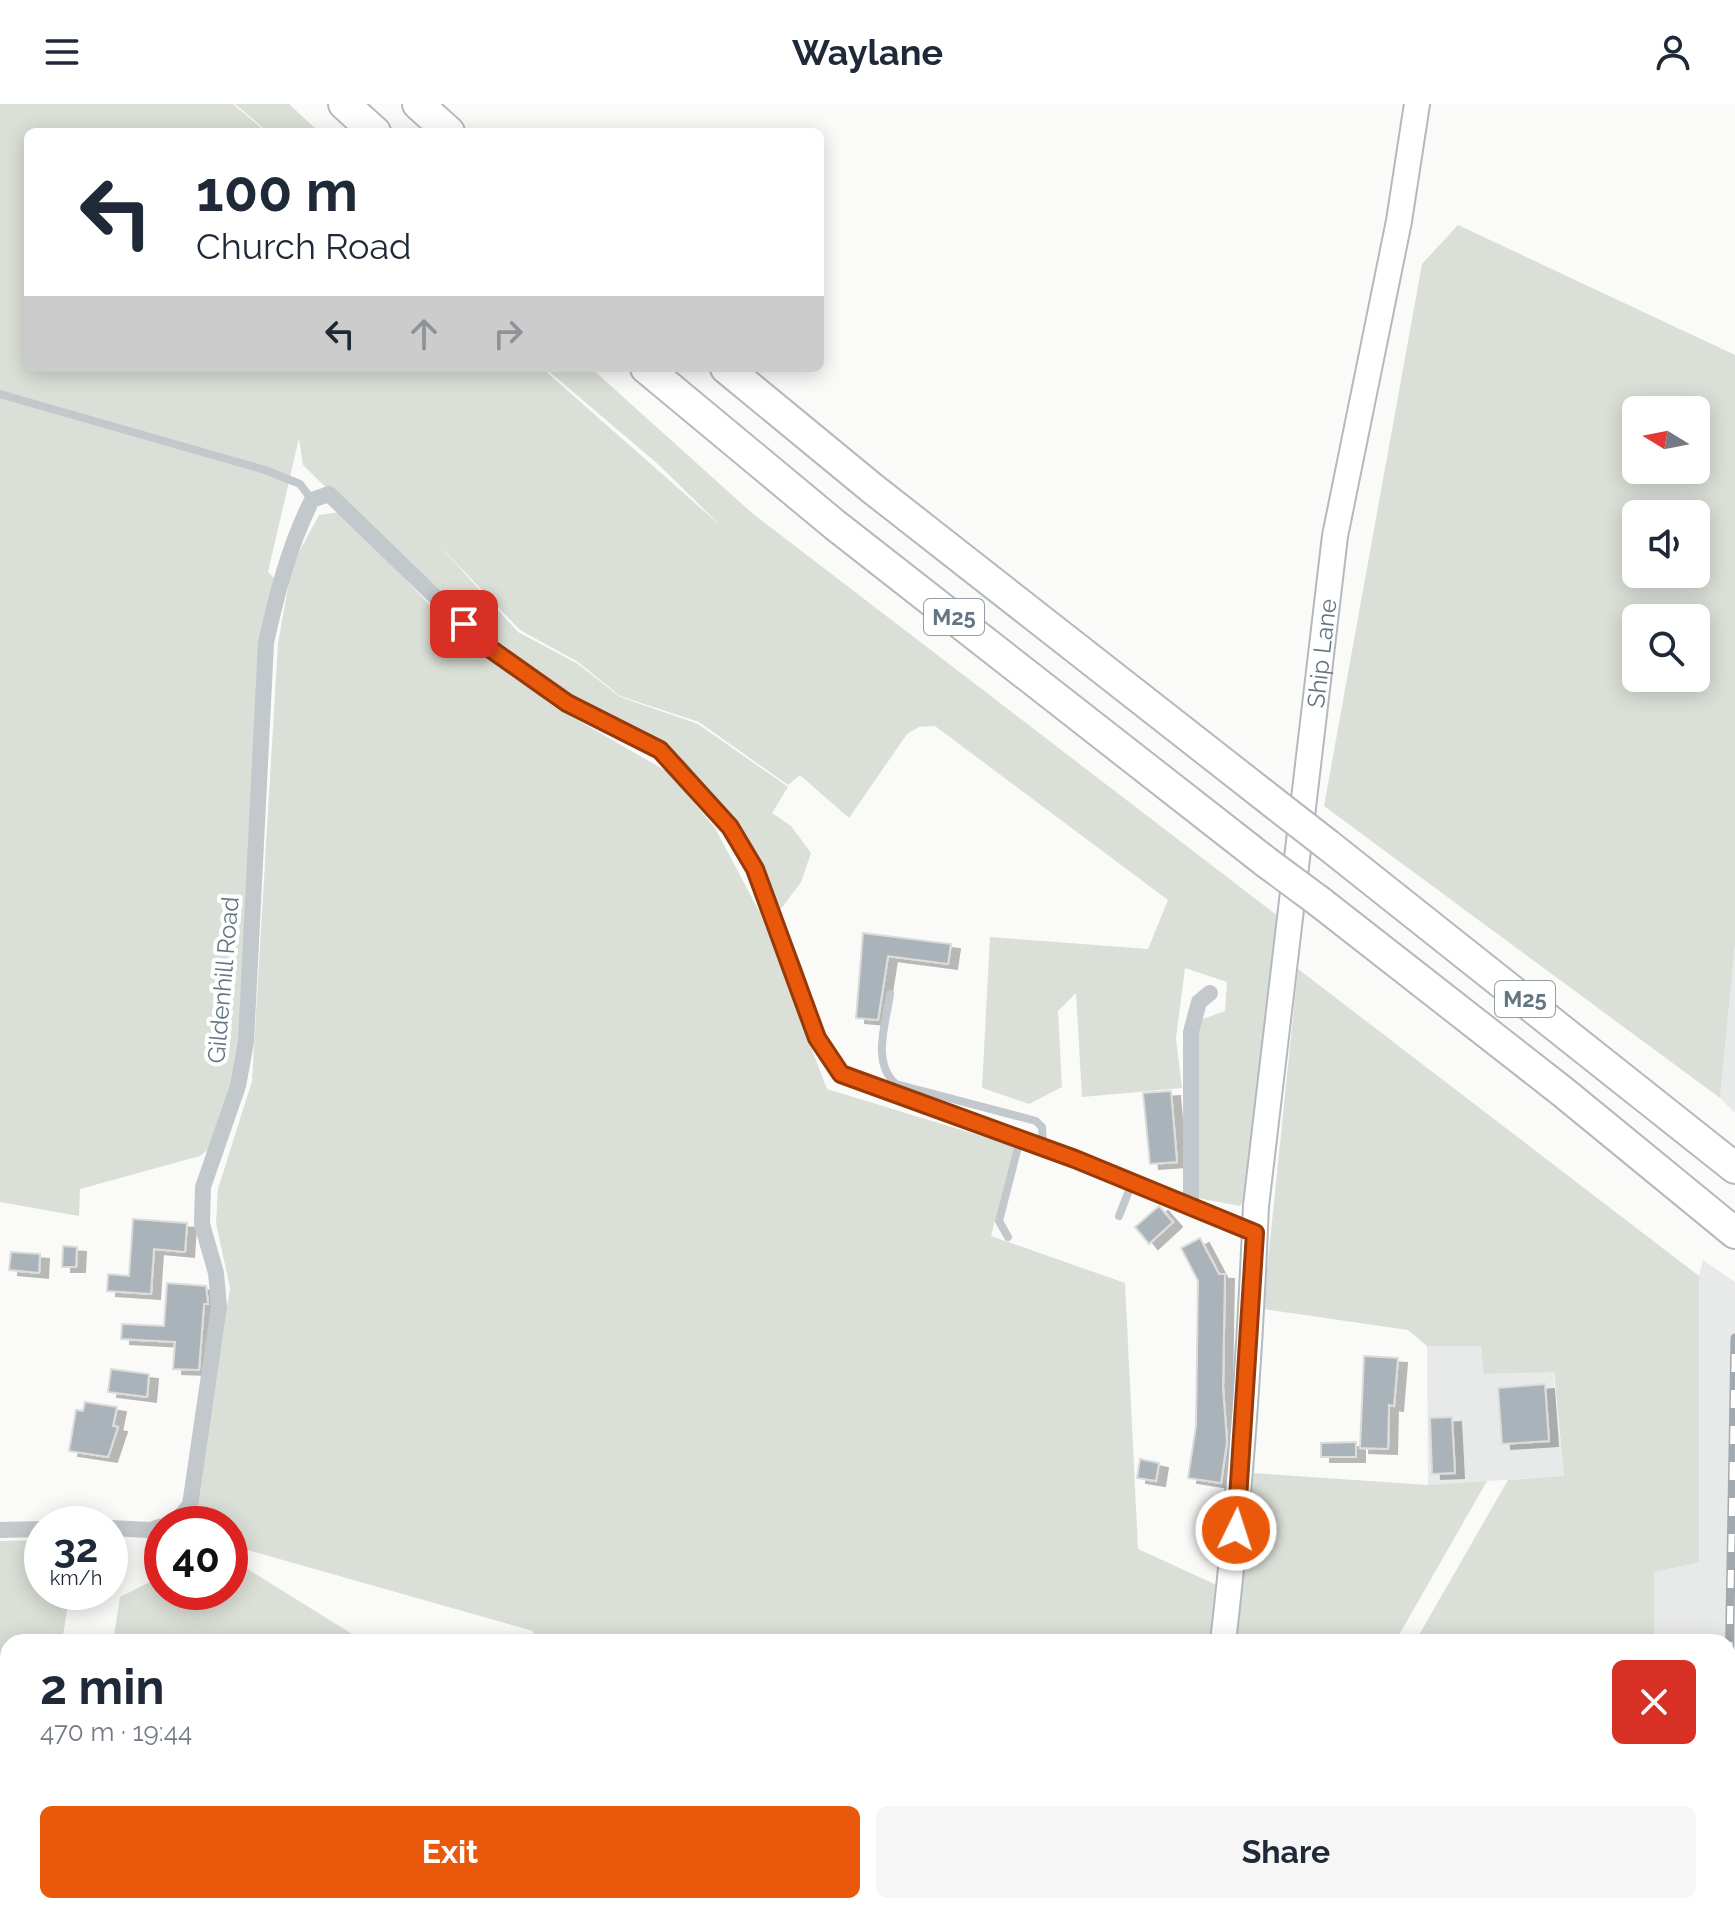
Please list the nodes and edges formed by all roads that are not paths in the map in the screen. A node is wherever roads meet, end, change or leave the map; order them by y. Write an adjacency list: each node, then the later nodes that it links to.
1 (344, 104): 4 (highway)
2 (418, 104): 5 (highway)
3 (1417, 104): 18 (street, Ship Lane)
4 (371, 128)
5 (445, 128)
6 (651, 372): 19 (highway, M25, bridge)
7 (731, 372): 14 (highway, M25, bridge)
8 (0, 394): 9 (lane)
9 (312, 500): 12 (street); 21 (street, Gildenhill Road)
10 (1210, 993): 16 (street)
11 (890, 994): 13 (lane)
12 (1020, 1138): 13 (street); 20 (lane)
13 (1043, 1147): 15 (street)
14 (1727, 1162)
15 (1132, 1183): 16 (street); 17 (lane)
16 (1191, 1207): 18 (street)
17 (1119, 1216)
18 (1255, 1233): 24 (street, Ship Lane)
19 (1735, 1233)
20 (1008, 1237)
21 (189, 1506)
22 (24, 1529): 23 (street)
23 (0, 1530)
24 (1224, 1634)

